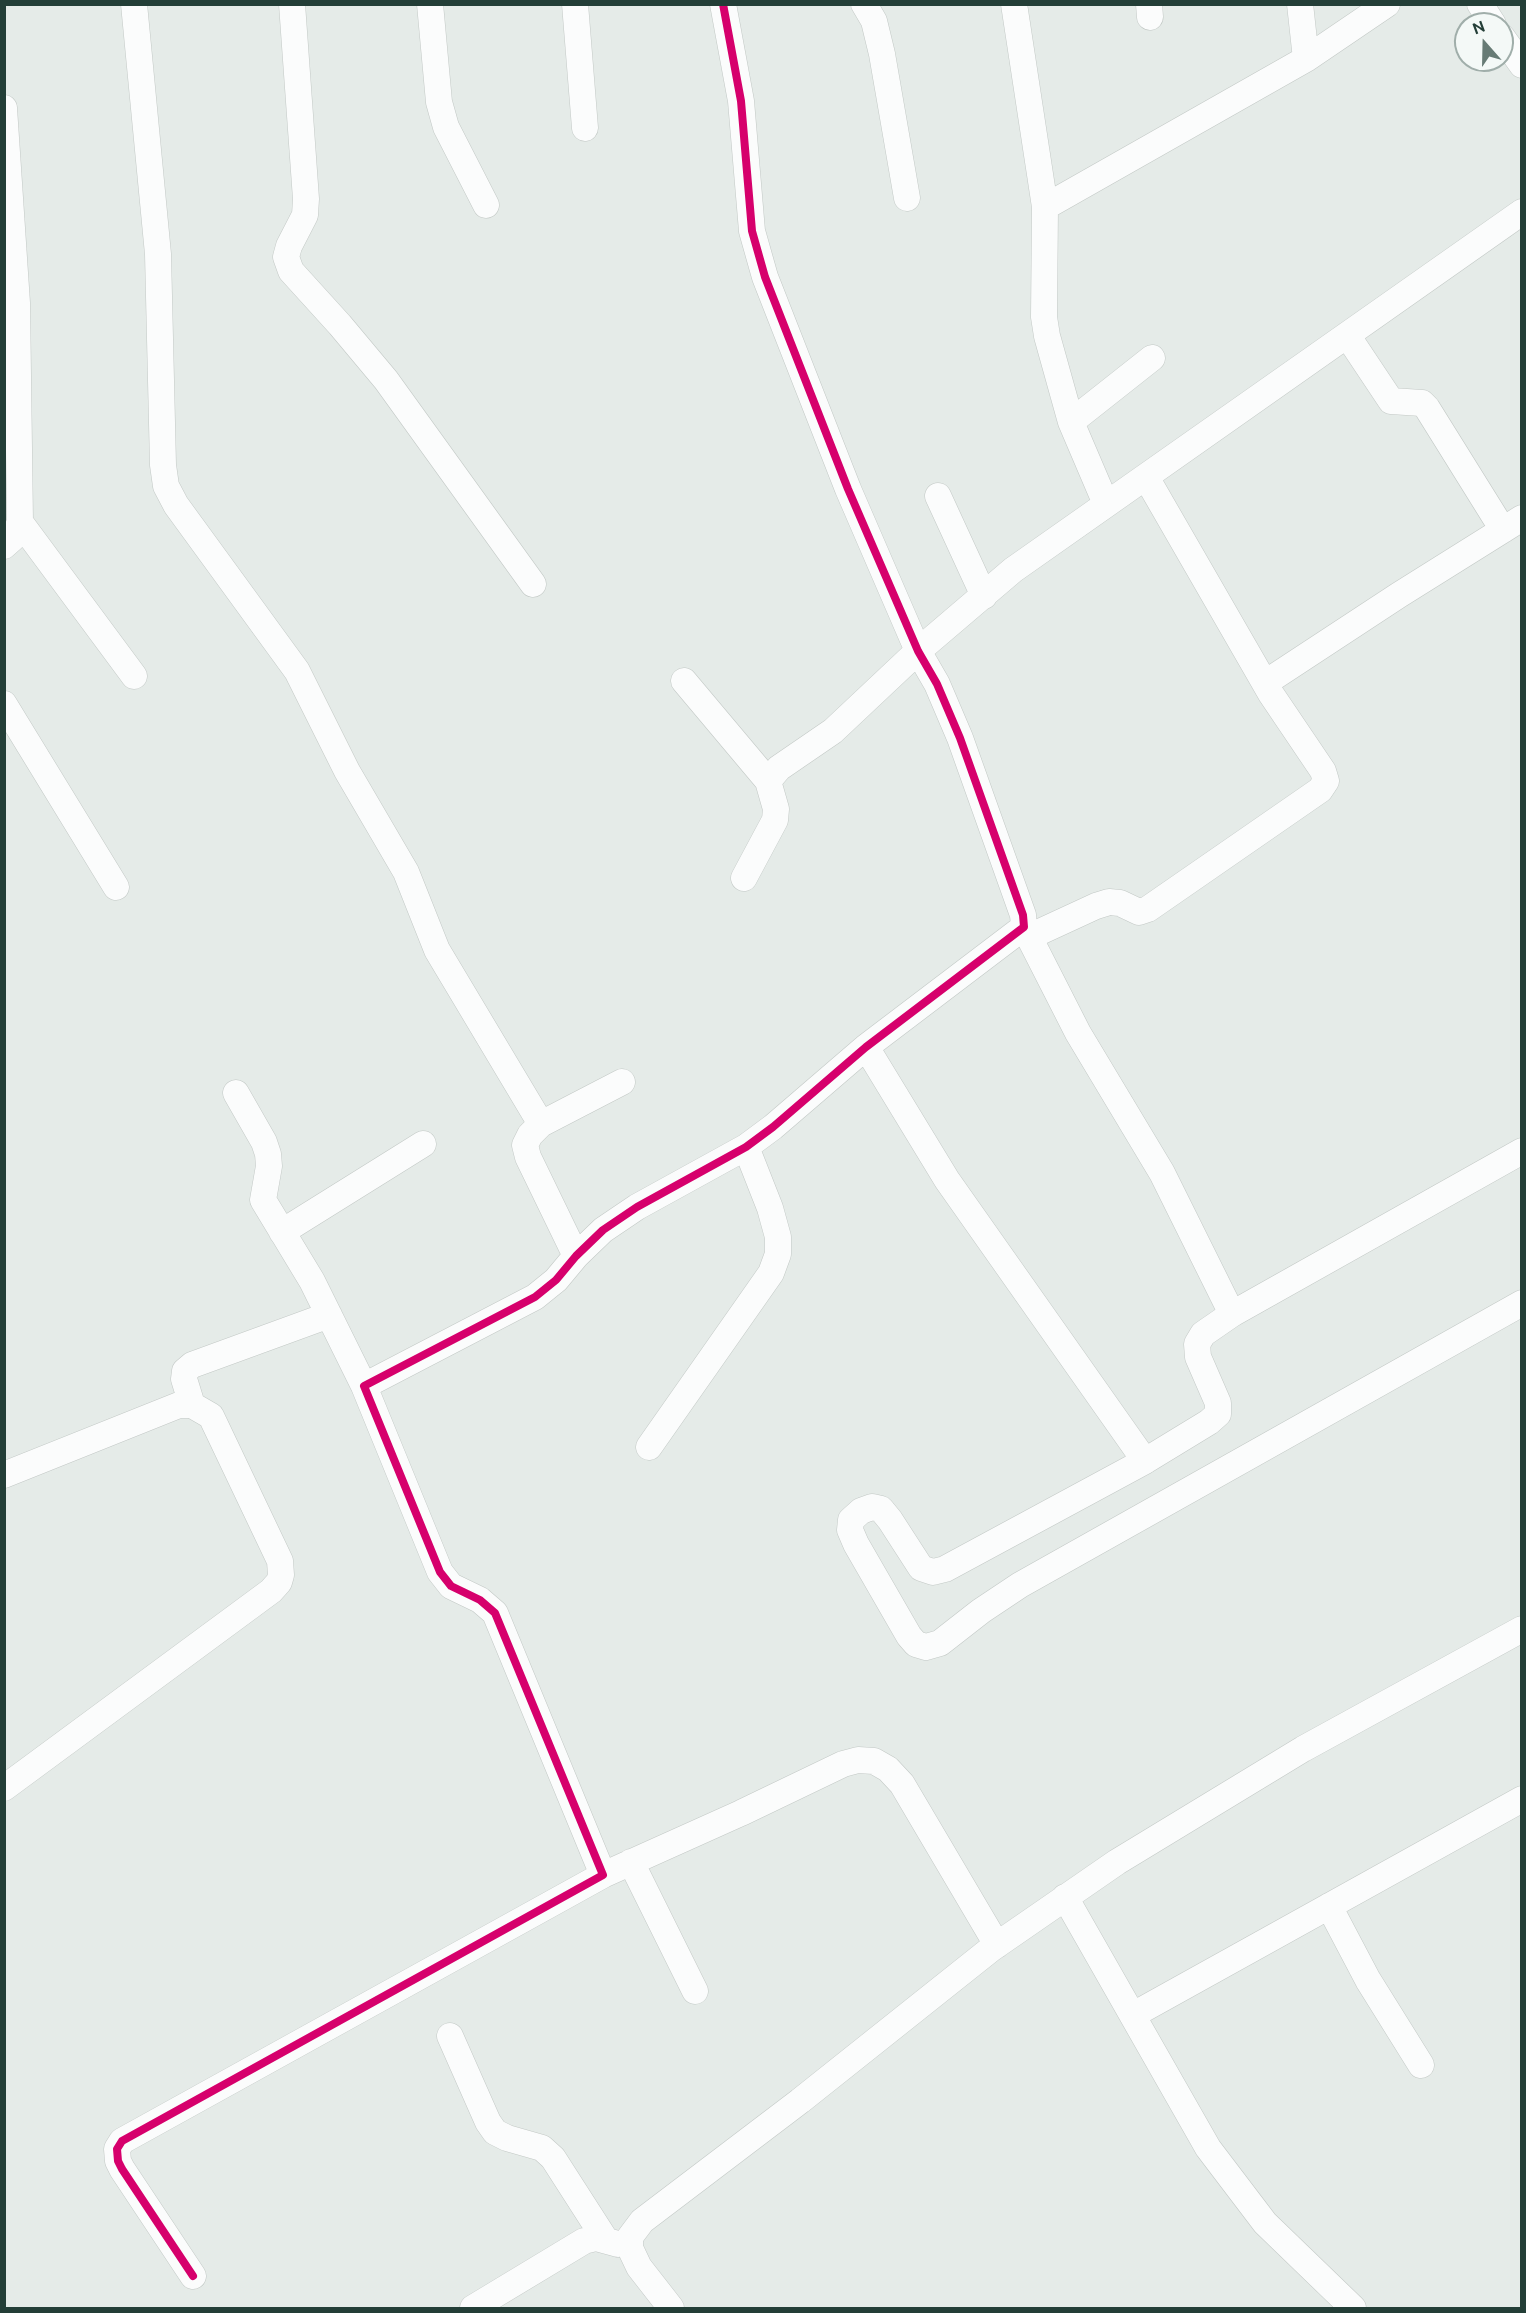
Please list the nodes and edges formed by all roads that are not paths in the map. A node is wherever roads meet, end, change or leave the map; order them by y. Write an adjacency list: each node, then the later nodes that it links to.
1 (134, 4): 40 (street)
2 (292, 4): 26 (street)
3 (430, 4): 14 (street)
4 (575, 4): 12 (street)
5 (723, 4): 28 (street)
6 (864, 4): 13 (street)
7 (1014, 4): 15 (street)
8 (1300, 4): 10 (street)
9 (1384, 5): 10 (street)
10 (1306, 60): 15 (street)
11 (4, 108): 23 (street)
12 (585, 128)
13 (907, 198)
14 (486, 206)
15 (1045, 207): 19 (street)
16 (1521, 213): 17 (street)
17 (1347, 335): 20 (street); 24 (street)
18 (1152, 358): 19 (street)
19 (1071, 422): 22 (street)
20 (1146, 477): 22 (street); 31 (street)
21 (938, 496): 27 (street)
22 (1106, 504): 27 (street)
23 (20, 522): 25 (street); 29 (street)
24 (1512, 524): 31 (street)
25 (4, 546)
26 (533, 584)
27 (984, 596): 28 (street)
28 (918, 651): 33 (street); 36 (street)
29 (134, 676)
30 (684, 681): 33 (street)
31 (1265, 683): 36 (street)
32 (4, 704): 35 (street)
33 (768, 781): 34 (street)
34 (744, 878)
35 (116, 887)
36 (1027, 931): 37 (street); 47 (street)
37 (866, 1047): 42 (street); 52 (street)
38 (622, 1082): 40 (street)
39 (236, 1093): 44 (street)
40 (541, 1124): 45 (street)
41 (423, 1144): 44 (street)
42 (746, 1146): 45 (street); 51 (street)
43 (1521, 1151): 47 (street)
44 (282, 1232): 48 (street)
45 (576, 1256): 49 (street)
46 (1521, 1303): 52 (street)
47 (1232, 1314): 52 (street)
48 (329, 1315): 49 (street); 50 (street)
49 (364, 1386): 58 (street)
50 (192, 1405): 53 (street); 55 (street)
51 (649, 1447)
52 (1145, 1461)
53 (4, 1475)
54 (1521, 1629): 59 (street)
55 (4, 1788)
56 (1521, 1799): 60 (street)
57 (631, 1862): 58 (street); 61 (street); 62 (street)
58 (603, 1875): 68 (street)
59 (1065, 1897): 61 (street); 63 (street)
60 (1329, 1906): 63 (street); 65 (street)
61 (997, 1945): 67 (street)
62 (695, 1991)
63 (1133, 2015): 71 (street)
64 (450, 2036): 66 (street)
65 (1421, 2066)
66 (605, 2239): 67 (street); 69 (street)
67 (630, 2248): 70 (street)
68 (193, 2276)
69 (474, 2308)
70 (671, 2308)
71 (1353, 2308)

